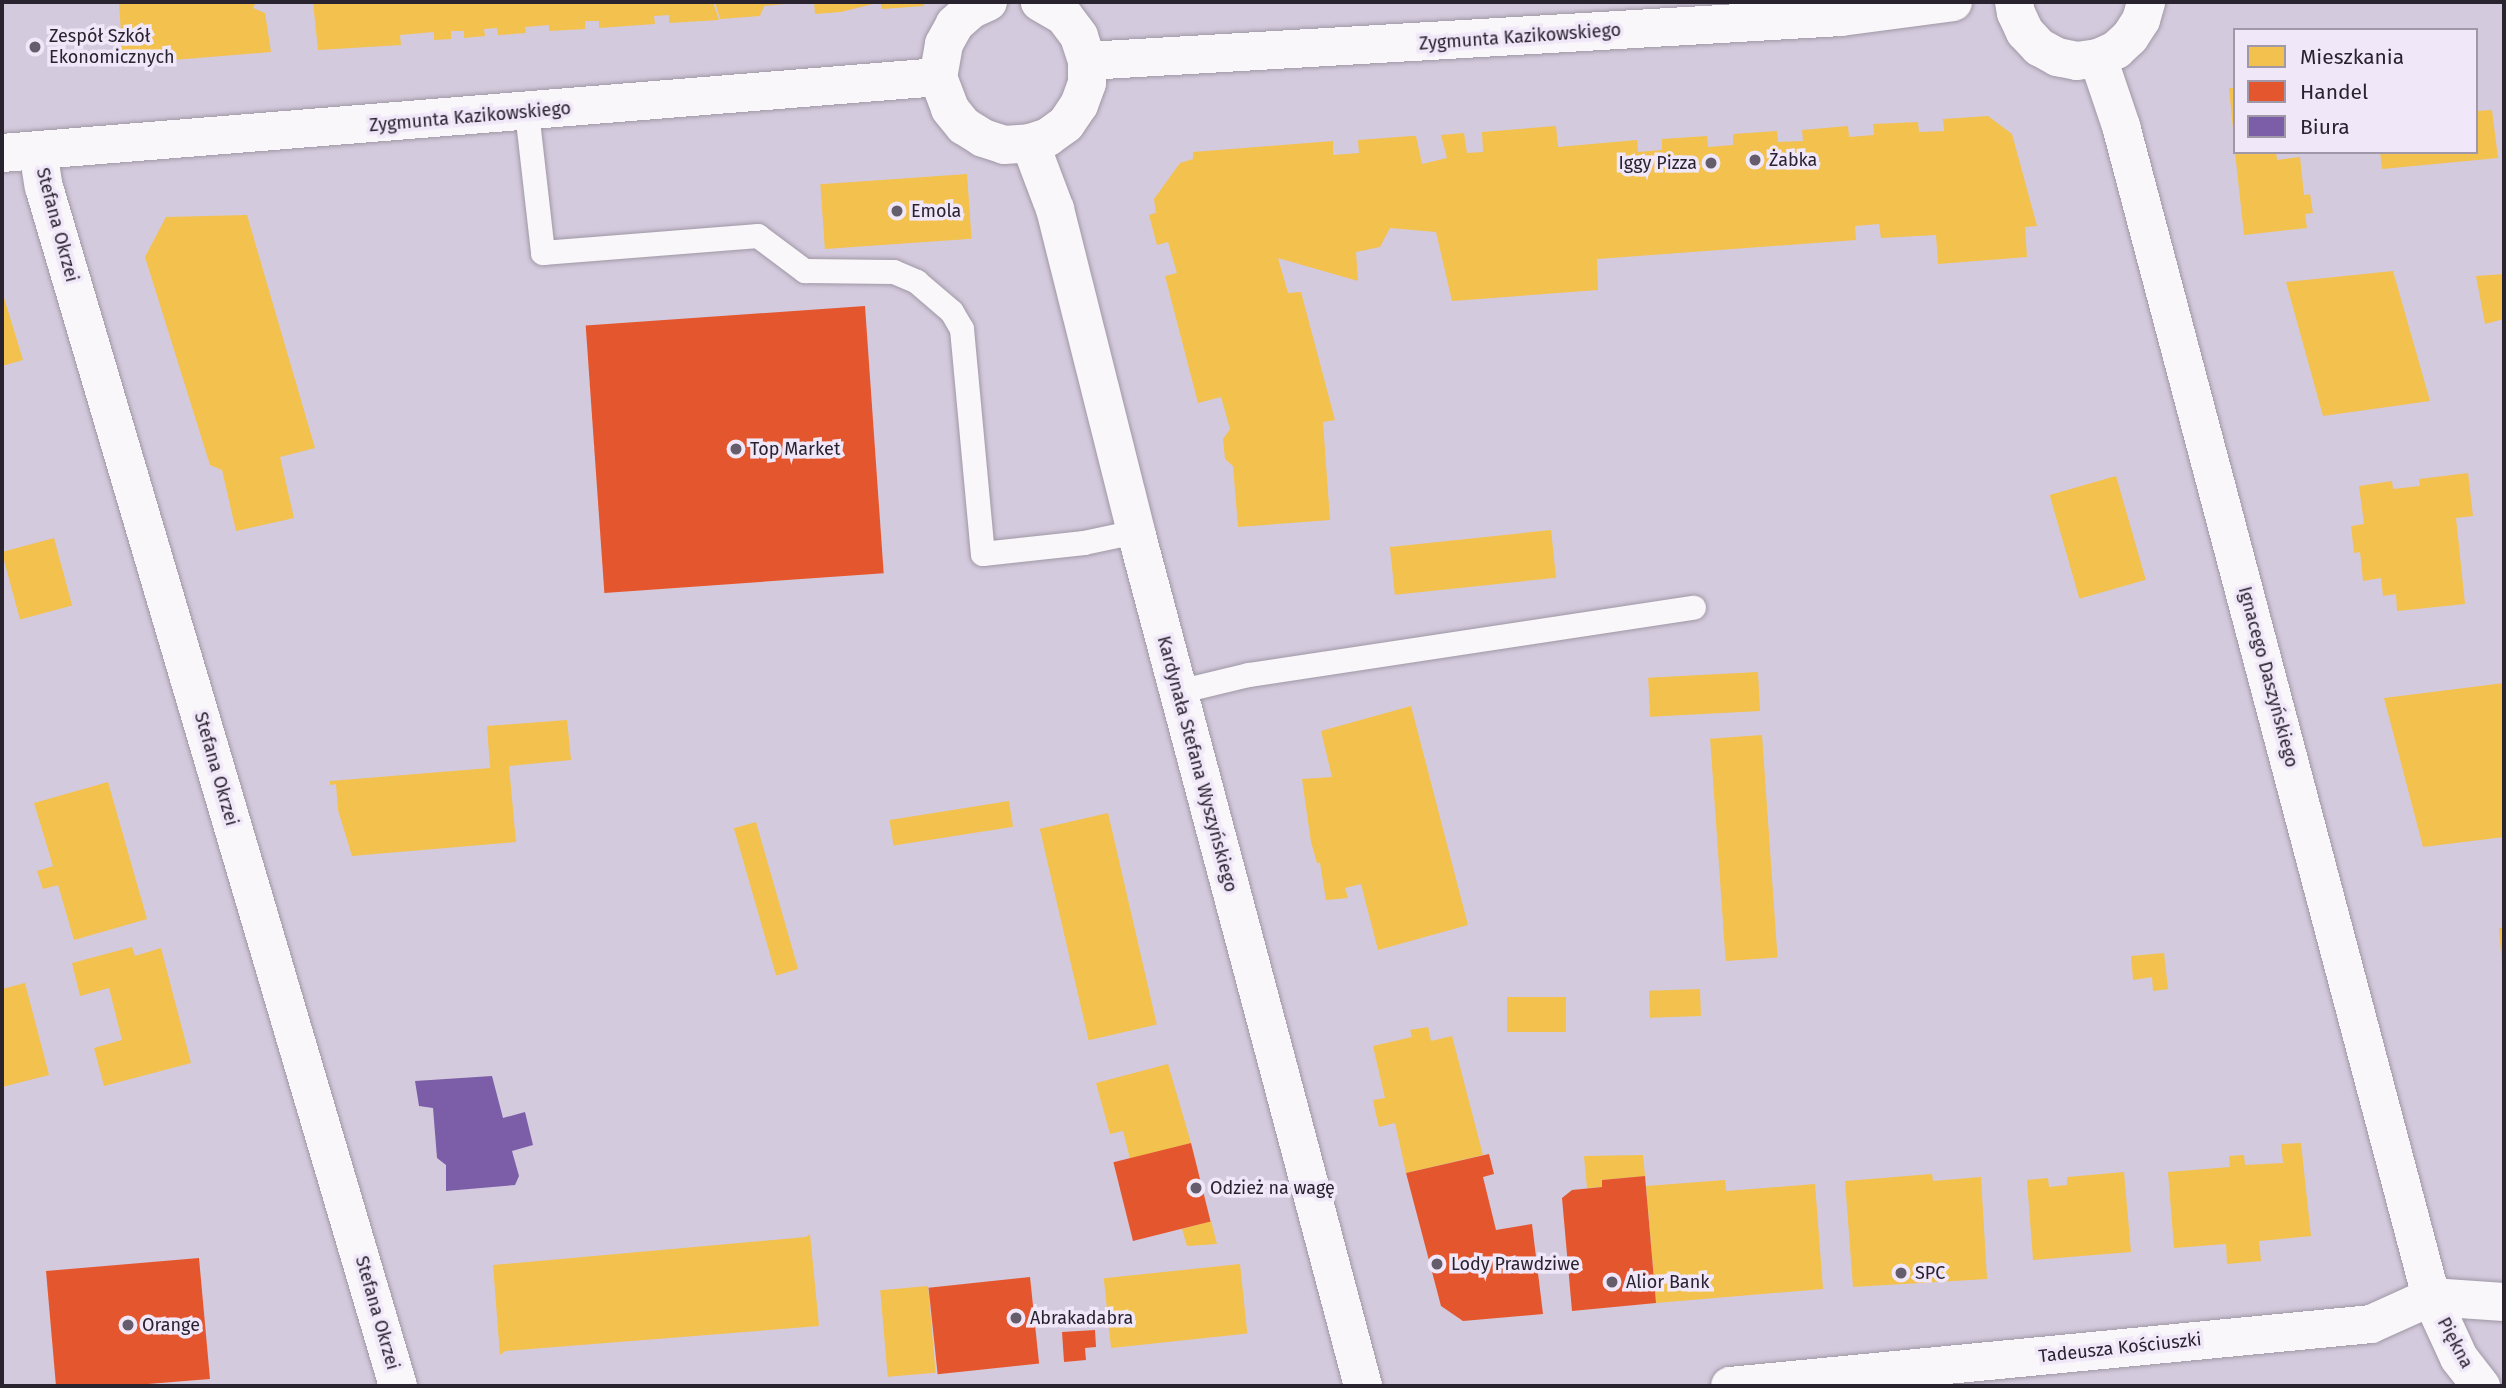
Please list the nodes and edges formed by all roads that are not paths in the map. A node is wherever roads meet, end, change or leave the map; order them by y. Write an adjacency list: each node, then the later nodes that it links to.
1 (988, 2): 8 (street)
2 (1040, 2): 7 (street)
3 (1952, 2): 7 (street, Zygmunta Kazikowskiego)
4 (2014, 2): 6 (street)
5 (2146, 2): 6 (street)
6 (2098, 58): 15 (street, Ignacego Daszyńskiego)
7 (1087, 61): 10 (street)
8 (939, 78): 9 (street, Zygmunta Kazikowskiego); 10 (street)
9 (527, 112): 11 (street, Zygmunta Kazikowskiego); 12 (lane)
10 (1030, 143): 12 (street, Kardynała Stefana Wyszyńskiego)
11 (20, 152): 17 (street, Stefana Okrzei)
12 (1136, 532): 14 (street, Kardynała Stefana Wyszyńskiego)
13 (1694, 608): 14 (lane)
14 (1178, 692): 18 (street, Kardynała Stefana Wyszyńskiego)
15 (2431, 1297): 16 (street, Tadeusza Kościuszki); 19 (street, Tadeusza Kościuszki); 20 (street, Piękna)
16 (2504, 1302)
17 (398, 1386)
18 (1363, 1386)
19 (1730, 1386)
20 (2481, 1386)

